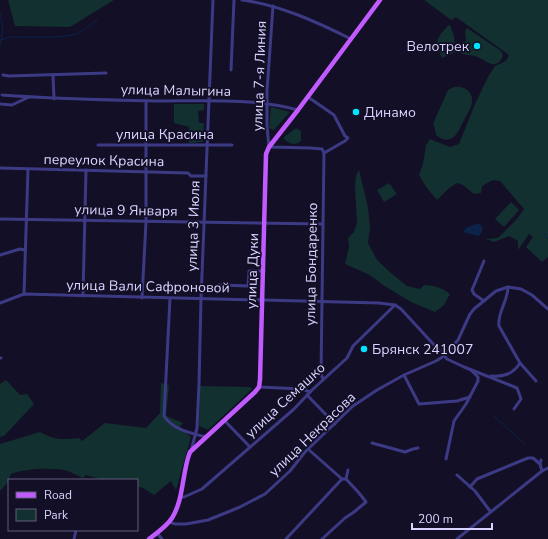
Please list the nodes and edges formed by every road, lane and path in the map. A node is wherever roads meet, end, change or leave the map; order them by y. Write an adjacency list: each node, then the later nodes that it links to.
1 (213, 0): 16 (street, улица 3 Июля)
2 (234, 0): 7 (street)
3 (242, 0): 5 (street)
4 (380, 0): 6 (main road, улица Дуки)
5 (273, 6): 6 (street); 18 (street, улица 7-я Линия)
6 (351, 39): 13 (main road, улица Дуки)
7 (231, 70)
8 (106, 73): 10 (street, улица Малыгина)
9 (3, 75): 10 (street, улица Малыгина)
10 (53, 75): 14 (street)
11 (2, 95): 12 (street, улица Малыгина)
12 (30, 97): 14 (street, улица Малыгина); 17 (street, улица Малыгина)
13 (308, 97): 19 (main road, улица Дуки); 25 (street)
14 (54, 99): 15 (street, улица Малыгина)
15 (146, 101): 16 (street, улица Малыгина); 20 (street)
16 (209, 101): 18 (street, улица Малыгина); 22 (street, улица 3 Июля)
17 (0, 104)
18 (267, 104): 19 (street, улица Малыгина); 24 (street, улица 7-я Линия)
19 (298, 110): 24 (main road, улица Дуки)
20 (146, 144): 21 (street, улица Красина); 22 (street, улица Красина); 29 (street)
21 (98, 145)
22 (207, 145): 23 (street, улица Красина); 30 (street, улица 3 Июля)
23 (232, 145)
24 (269, 147): 25 (street, улица Бондаренко); 36 (main road, улица Дуки)
25 (324, 153): 37 (street, улица Бондаренко)
26 (0, 168): 27 (street, переулок Красина)
27 (28, 169): 28 (street, переулок Красина); 32 (street)
28 (86, 170): 29 (street, переулок Красина); 33 (street)
29 (146, 172): 30 (street, переулок Красина); 34 (street)
30 (206, 176): 35 (street, улица 3 Июля)
31 (0, 219): 32 (street, улица 9 Января)
32 (25, 219): 33 (street, улица 9 Января); 38 (street)
33 (84, 220): 34 (street, улица 9 Января); 45 (street)
34 (146, 222): 35 (street, улица 9 Января); 46 (street)
35 (205, 222): 36 (street, улица 9 Января); 48 (street, улица 3 Июля)
36 (265, 224): 37 (street, улица 9 Января); 41 (main road, улица Дуки)
37 (323, 224): 51 (street, улица Бондаренко)
38 (25, 250): 39 (street); 44 (street)
39 (0, 255)
40 (484, 261): 50 (street)
41 (264, 271): 42 (street); 49 (main road, улица Дуки)
42 (219, 285)
43 (508, 287): 50 (street, улица Некрасова); 54 (street); 56 (street)
44 (24, 294): 45 (street, улица Вали Сафроновой); 52 (street, улица Вали Сафроновой)
45 (82, 296): 46 (street, улица Вали Сафроновой)
46 (142, 298): 47 (street, улица Вали Сафроновой)
47 (170, 298): 48 (street, улица Вали Сафроновой); 68 (street)
48 (201, 299): 49 (street, улица Вали Сафроновой); 68 (street, улица 3 Июля)
49 (262, 300): 51 (street, улица Вали Сафроновой); 62 (main road, улица Дуки)
50 (484, 300): 55 (street, улица Некрасова)
51 (321, 302): 53 (street, улица Вали Сафроновой); 60 (street, улица Бондаренко)
52 (0, 303)
53 (395, 305): 55 (street); 60 (street, улица Семашко)
54 (548, 309)
55 (444, 356): 57 (street); 58 (street, улица Некрасова)
56 (520, 363): 59 (street); 61 (street)
57 (470, 370): 59 (street); 64 (street)
58 (404, 375): 64 (street); 67 (street, улица Некрасова)
59 (489, 376): 65 (street)
60 (323, 380): 63 (street, улица Семашко)
61 (536, 381)
62 (259, 387): 63 (street); 66 (main road)
63 (308, 394): 67 (street); 71 (street, улица Семашко)
64 (470, 397): 75 (street)
65 (514, 409)
66 (224, 420): 69 (main road); 71 (street)
67 (335, 424): 73 (street, улица Некрасова)
68 (195, 434): 69 (street); 74 (street, улица 3 Июля)
69 (206, 437): 74 (main road)
70 (372, 443): 72 (street)
71 (250, 447): 82 (street, улица Семашко)
72 (418, 448)
73 (308, 449): 80 (street); 84 (street, улица Некрасова)
74 (190, 452): 82 (main road)
75 (446, 459)
76 (548, 468): 78 (street)
77 (348, 470): 80 (street)
78 (542, 471): 81 (street); 83 (street)
79 (457, 475): 81 (street)
80 (344, 479): 86 (street); 89 (street)
81 (470, 487): 83 (street)
82 (180, 497): 84 (main road)
83 (490, 511): 90 (street)
84 (169, 522): 85 (main road)
85 (157, 533): 87 (main road); 88 (street)
86 (288, 538)
87 (149, 539)
88 (162, 539)
89 (322, 539)
90 (457, 539)

